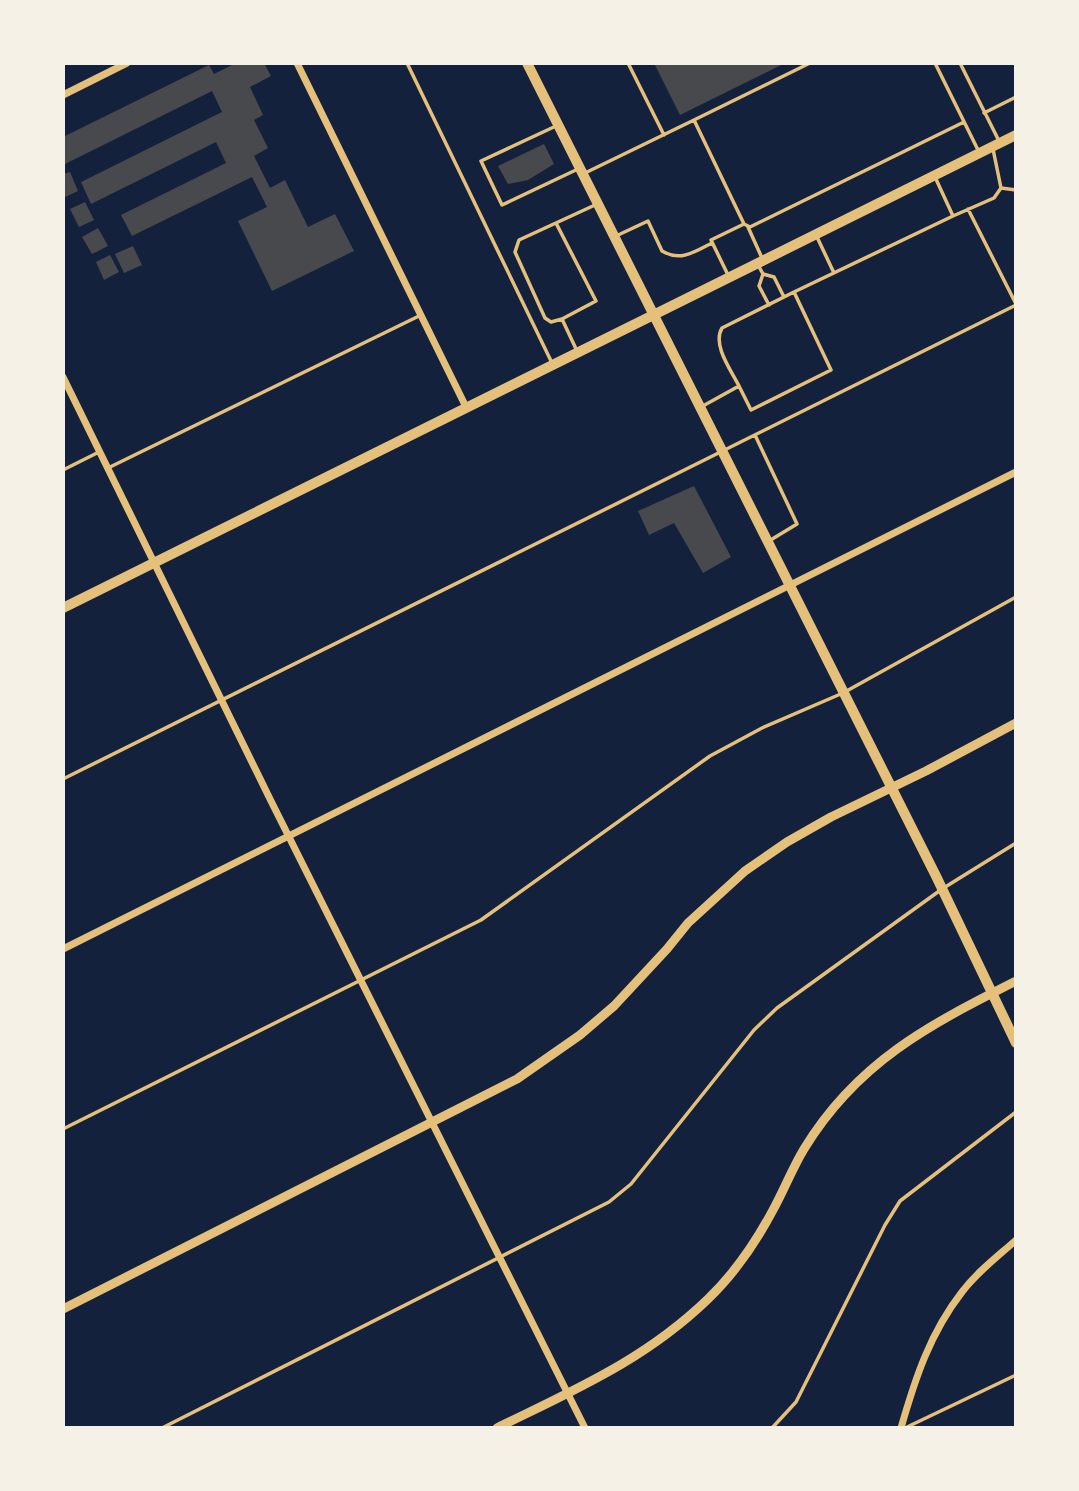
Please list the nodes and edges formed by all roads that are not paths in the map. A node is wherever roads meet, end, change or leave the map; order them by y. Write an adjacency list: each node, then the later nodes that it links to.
1 (127, 63): 9 (street)
2 (297, 63): 39 (street)
3 (407, 63): 43 (lane)
4 (527, 63): 14 (main road)
5 (628, 63): 15 (lane)
6 (810, 63): 12 (lane)
7 (935, 63): 13 (lane)
8 (960, 63): 11 (lane)
9 (63, 95)
10 (1016, 97): 11 (lane)
11 (985, 113): 17 (lane)
12 (694, 120): 15 (lane); 27 (lane)
13 (964, 122): 18 (lane); 27 (lane)
14 (558, 125): 19 (main road); 19 (lane)
15 (664, 135): 19 (lane)
16 (1016, 135): 17 (main road)
17 (996, 145): 18 (main road); 21 (lane)
18 (979, 153): 20 (main road)
19 (581, 171): 23 (main road)
20 (934, 176): 25 (lane); 28 (main road)
21 (1001, 188): 22 (lane); 24 (lane)
22 (1016, 190)
23 (597, 204): 26 (lane); 29 (main road)
24 (968, 209): 25 (lane); 37 (lane)
25 (953, 216): 32 (lane)
26 (556, 223): 41 (lane); 41 (lane)
27 (746, 225): 30 (lane); 31 (lane)
28 (816, 234): 31 (main road); 32 (lane)
29 (614, 237): 30 (lane); 40 (main road)
30 (712, 243): 34 (lane)
31 (760, 262): 33 (lane); 34 (main road)
32 (834, 273): 35 (lane)
33 (763, 275): 36 (lane); 38 (lane)
34 (729, 277): 40 (main road)
35 (794, 292): 36 (lane); 45 (lane)
36 (784, 297): 38 (lane)
37 (1016, 304): 48 (lane)
38 (769, 305): 45 (lane)
39 (421, 315): 46 (street); 51 (lane)
40 (653, 315): 42 (main road); 47 (main road)
41 (562, 319): 42 (lane)
42 (577, 352): 43 (main road)
43 (552, 365): 46 (main road)
44 (63, 377): 49 (street)
45 (739, 386): 47 (lane)
46 (466, 407): 55 (main road)
47 (699, 408): 50 (main road)
48 (755, 435): 50 (lane); 54 (lane)
49 (99, 452): 51 (street); 52 (lane)
50 (722, 452): 54 (main road); 60 (lane)
51 (108, 468): 55 (street)
52 (63, 470)
53 (1016, 472): 56 (street)
54 (767, 542): 56 (main road)
55 (154, 563): 58 (main road); 60 (street)
56 (789, 585): 59 (main road); 64 (street)
57 (1016, 597): 59 (lane)
58 (63, 608)
59 (843, 693): 63 (main road); 68 (lane)
60 (222, 700): 62 (lane); 64 (street)
61 (1016, 723): 63 (street)
62 (63, 779)
63 (891, 789): 66 (main road); 73 (street)
64 (288, 836): 67 (street); 68 (street)
65 (1016, 843): 66 (lane)
66 (942, 889): 70 (main road); 76 (lane)
67 (63, 948)
68 (360, 980): 73 (street); 74 (lane)
69 (1016, 981): 70 (street)
70 (992, 993): 71 (main road); 79 (street)
71 (1016, 1043)
72 (1016, 1112): 83 (lane)
73 (431, 1122): 76 (street); 77 (street)
74 (63, 1129)
75 (1016, 1240): 84 (street)
76 (500, 1259): 79 (street); 80 (lane)
77 (63, 1308)
78 (1016, 1375): 84 (lane)
79 (568, 1393): 81 (street); 82 (street)
80 (162, 1428)
81 (497, 1428)
82 (585, 1428)
83 (772, 1428)
84 (903, 1428)

